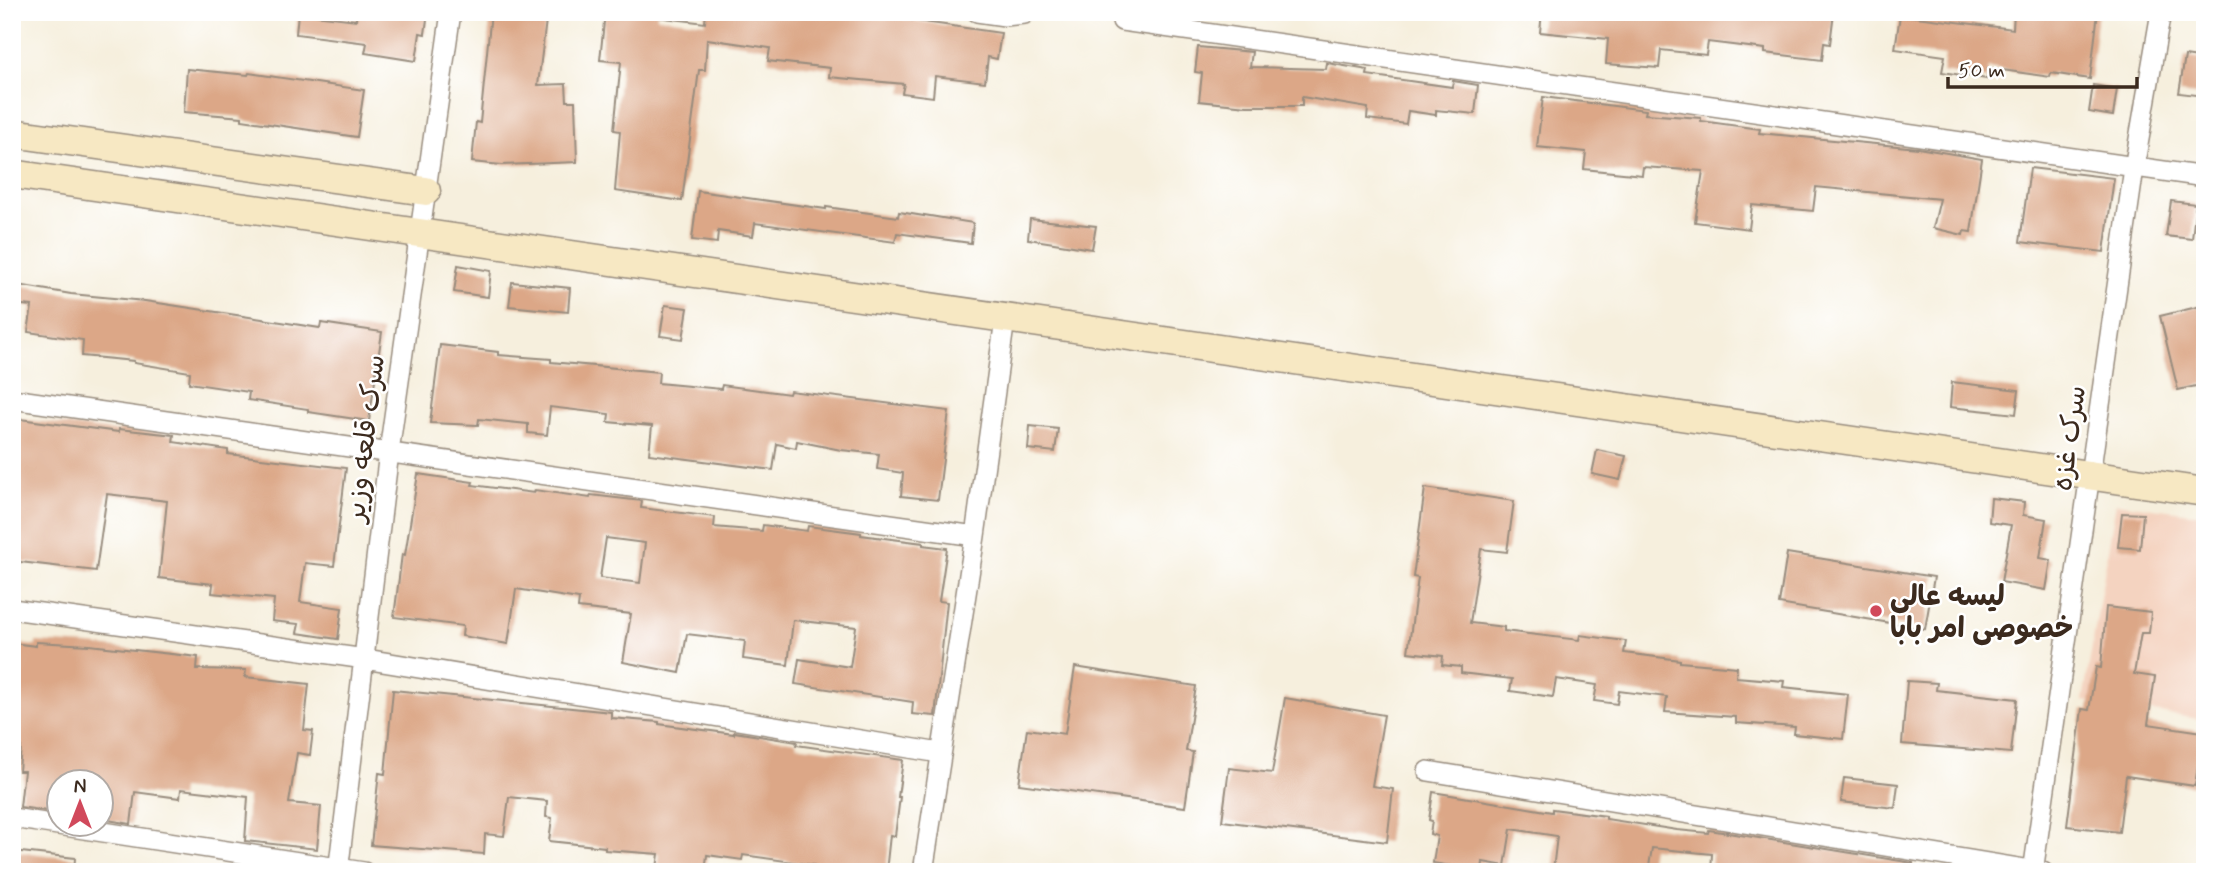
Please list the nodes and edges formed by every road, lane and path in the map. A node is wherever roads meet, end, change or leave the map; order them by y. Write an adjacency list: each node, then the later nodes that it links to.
1 (451, 12): 10 (street, سرک قلعه وزیر)
2 (976, 12): 3 (street)
3 (1025, 12)
4 (1122, 12): 7 (street)
5 (2161, 12): 7 (street, سرک غزه)
6 (12, 133): 10 (street)
7 (2134, 168): 9 (street); 15 (street, سرک غزه)
8 (12, 174): 11 (street)
9 (2205, 177)
10 (426, 191): 11 (street, سرک قلعه وزیر)
11 (419, 234): 12 (street); 14 (street, سرک قلعه وزیر)
12 (1005, 319): 15 (street); 17 (street)
13 (12, 399): 14 (street)
14 (389, 452): 17 (street); 19 (street, سرک قلعه وزیر)
15 (2091, 476): 16 (street); 24 (street, سرک غزه)
16 (2205, 492)
17 (975, 536): 20 (street)
18 (12, 609): 19 (street)
19 (365, 659): 20 (street); 23 (street, سرک قلعه وزیر)
20 (940, 753): 26 (street)
21 (1428, 771): 24 (street)
22 (12, 818): 23 (street)
23 (338, 870): 25 (street)
24 (2037, 871)
25 (364, 872)
26 (923, 872)

